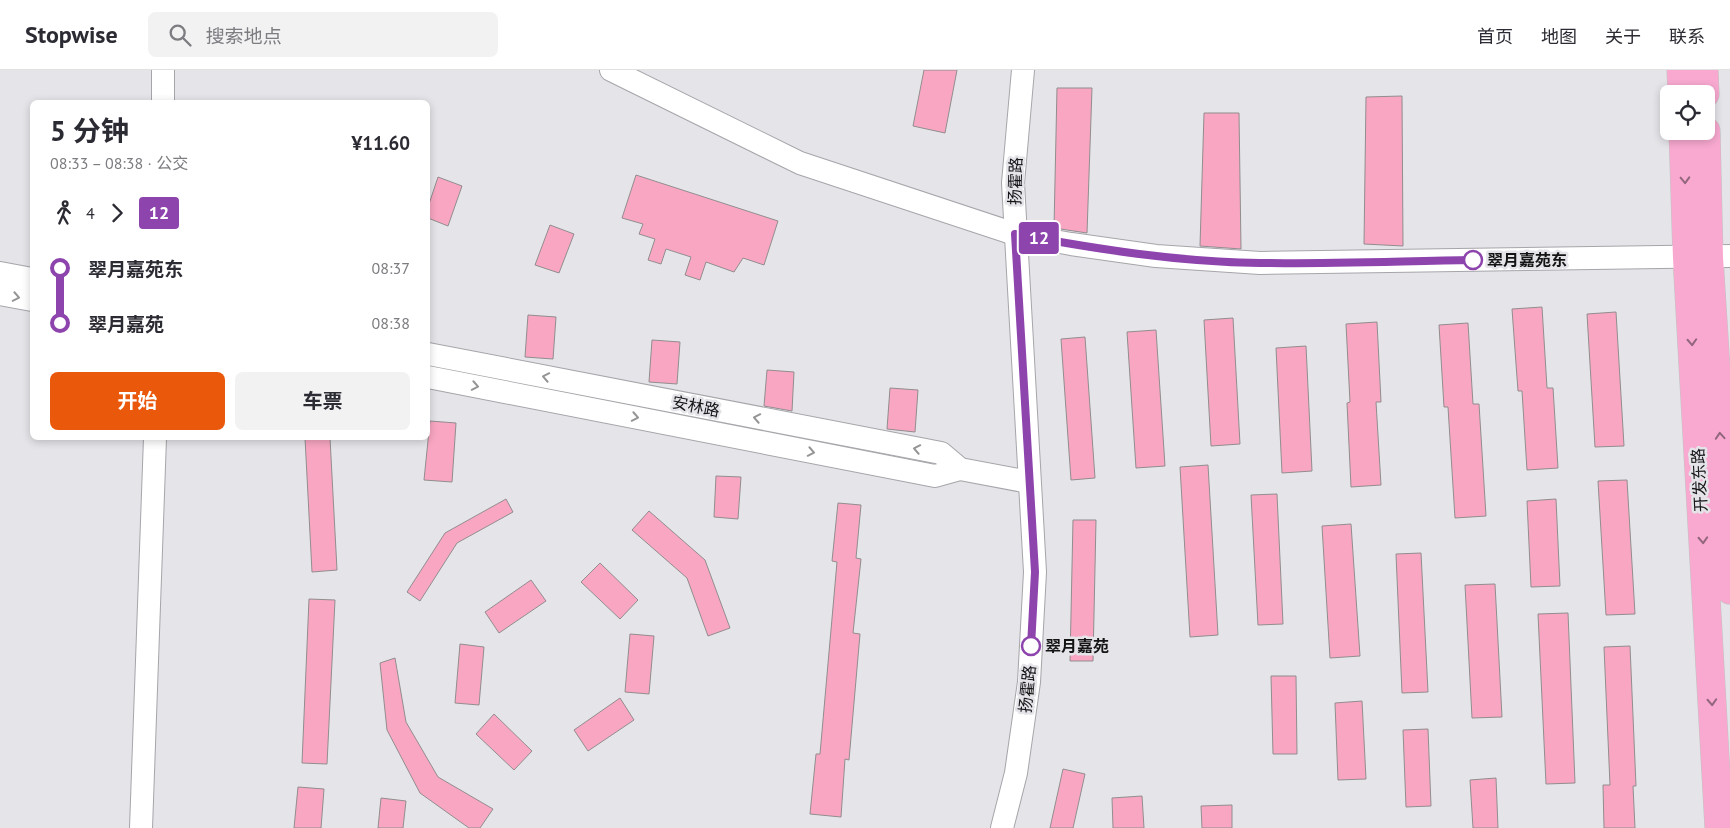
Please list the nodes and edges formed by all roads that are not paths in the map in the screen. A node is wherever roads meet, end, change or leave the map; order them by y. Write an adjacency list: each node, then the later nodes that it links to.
1 (163, 70): 8 (street)
2 (611, 70): 11 (street)
3 (1023, 70): 11 (street, 扬霍路)
4 (1682, 70): 6 (main road)
5 (1704, 70): 7 (main road)
6 (1682, 85)
7 (1705, 85)
8 (162, 100)
9 (1685, 140): 12 (main road, 开发东路, one-way to 12)
10 (1706, 140): 12 (main road, 开发东路)
11 (1015, 234): 12 (street); 23 (street, 扬霍路)
12 (1709, 257): 24 (main road, 开发东路, one-way to 12); 27 (main road, 开发东路, one-way to 27)
13 (0, 273): 14 (street)
14 (30, 279)
15 (0, 294): 16 (street, one-way to 16)
16 (30, 300)
17 (430, 354): 19 (street, 安林路, one-way to 17)
18 (430, 376): 20 (street, 安林路, one-way to 20)
19 (575, 383): 20 (street); 22 (street, 安林路, one-way to 19)
20 (574, 405): 22 (street, 安林路, one-way to 22)
21 (155, 440): 25 (street)
22 (960, 468): 23 (street, 安林路)
23 (1030, 482): 26 (street, 扬霍路)
24 (1730, 590)
25 (141, 828)
26 (1002, 828)
27 (1719, 828)

